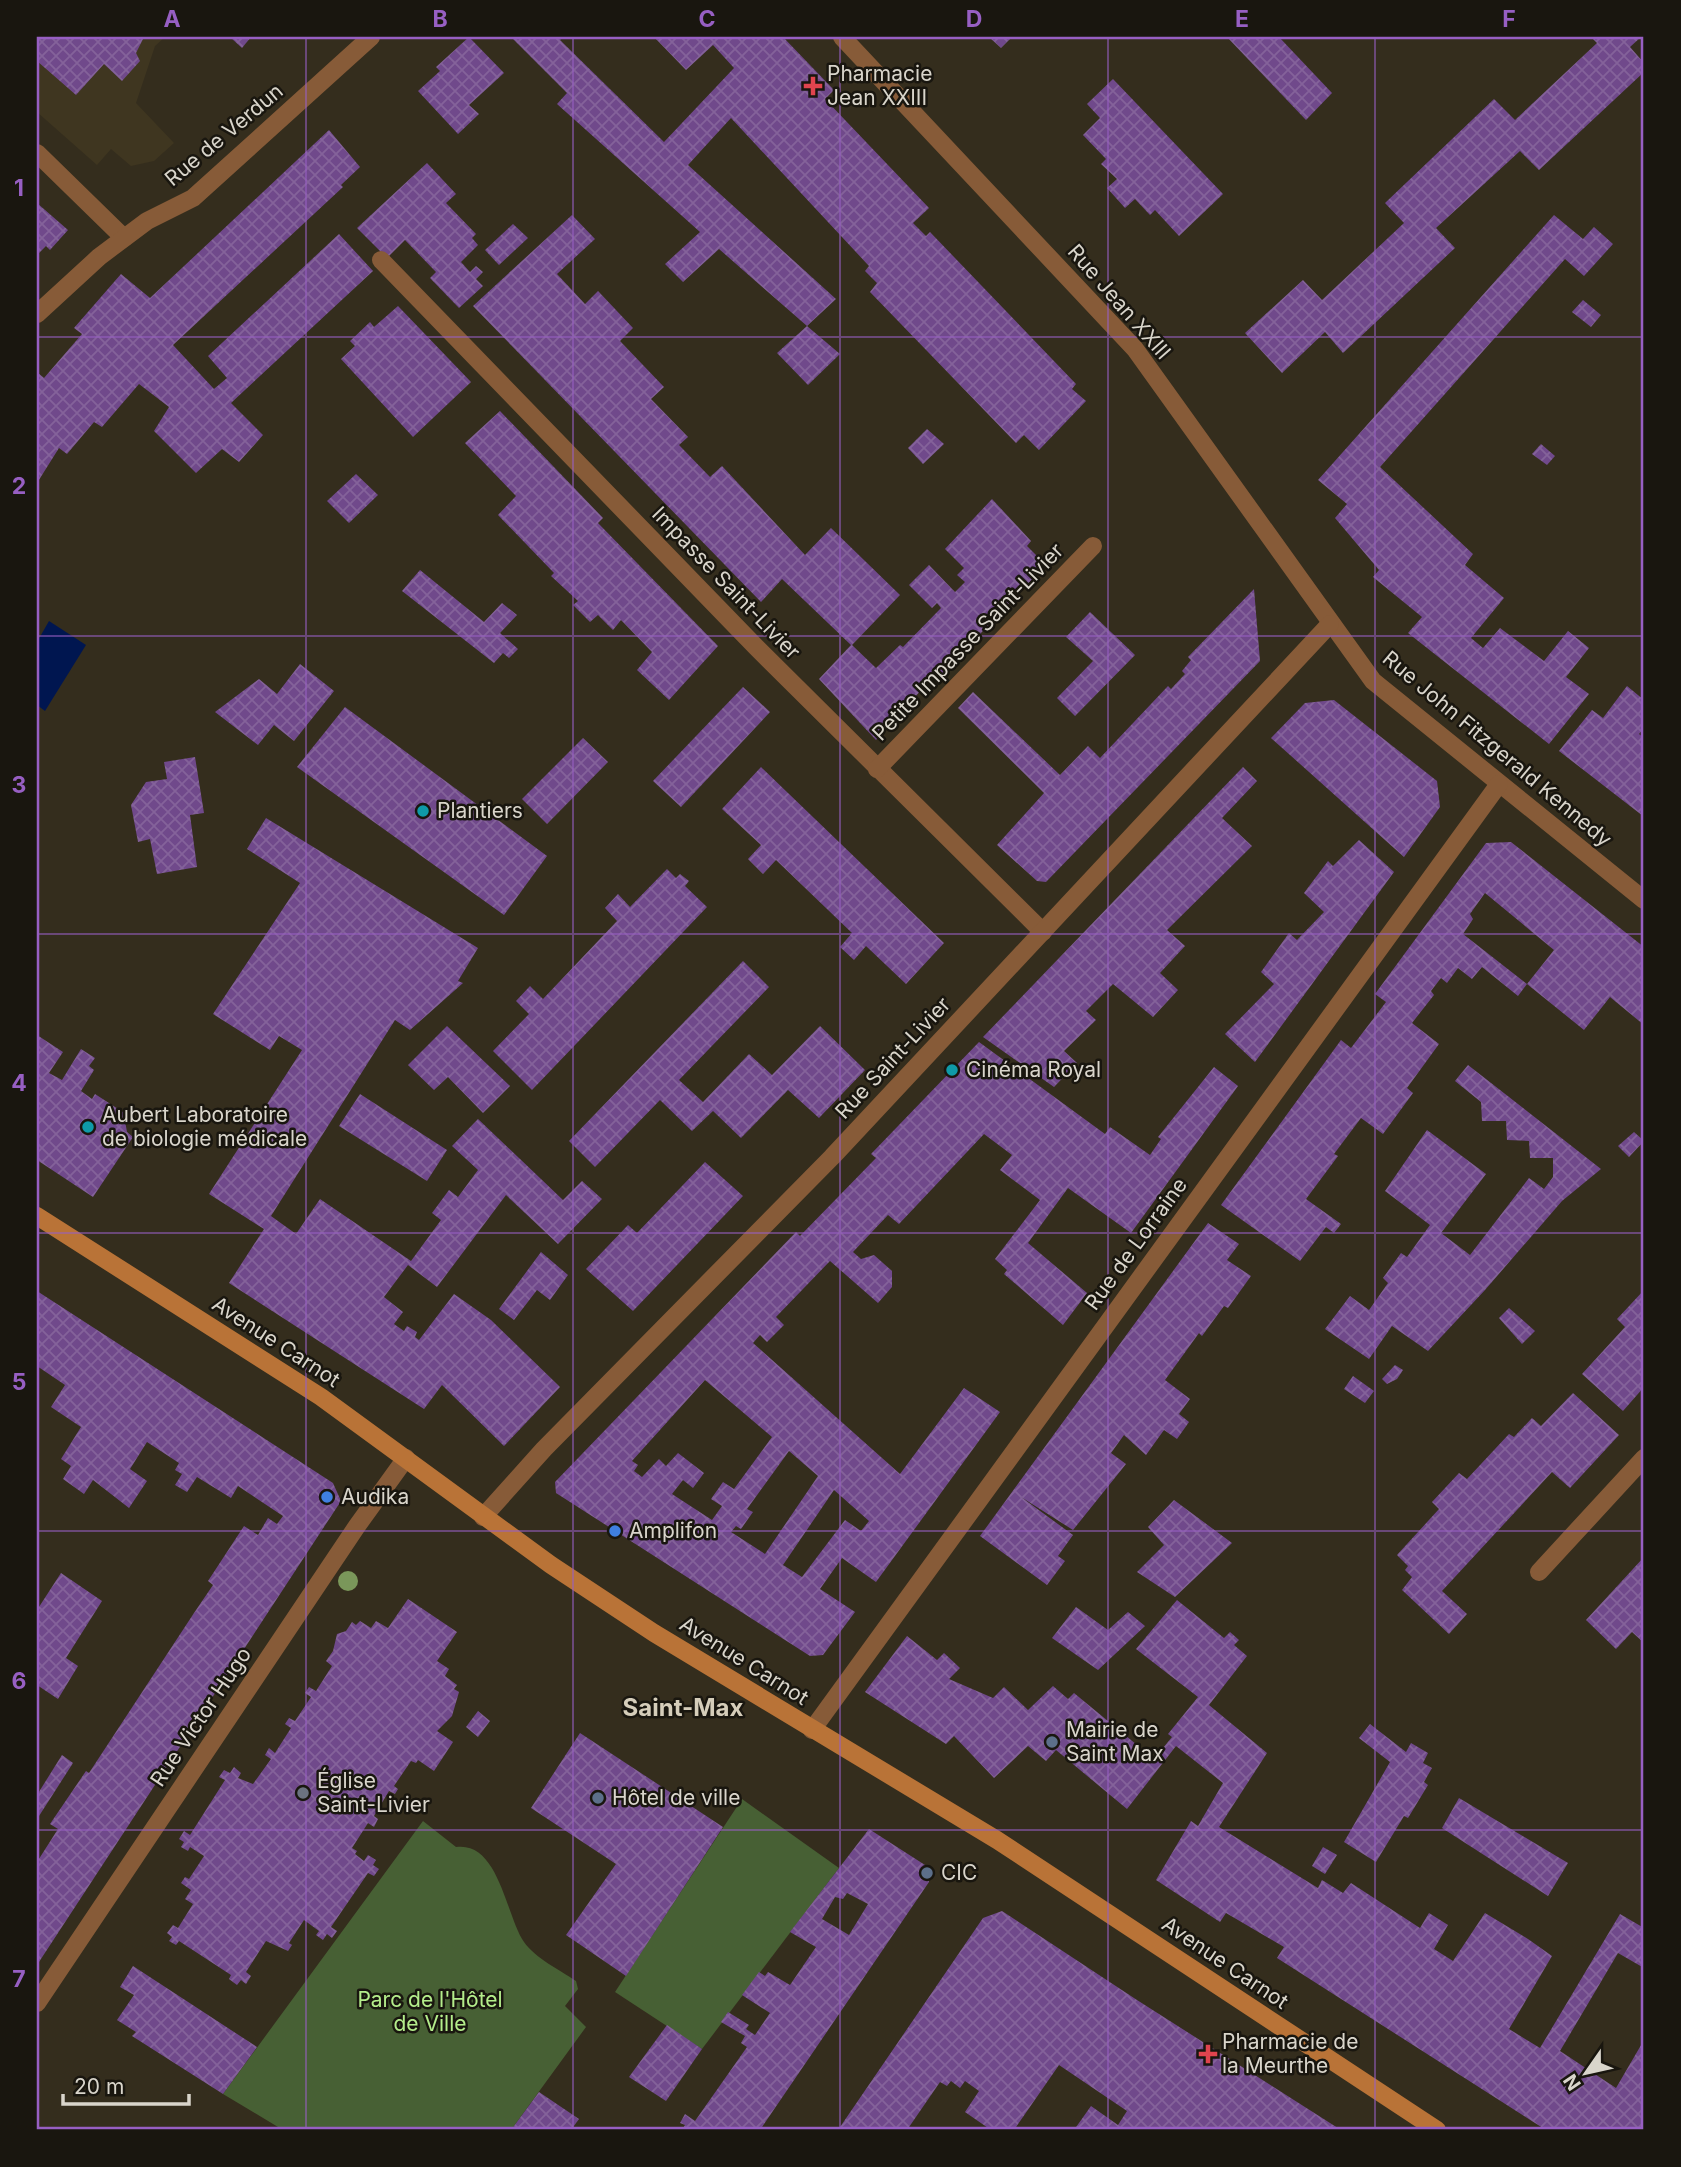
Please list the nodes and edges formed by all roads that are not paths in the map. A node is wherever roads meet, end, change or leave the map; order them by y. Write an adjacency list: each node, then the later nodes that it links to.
1 (371, 37): 4 (street, Rue de Verdun)
2 (842, 37): 8 (street, Rue Jean XXIII)
3 (37, 153): 4 (street)
4 (124, 238): 6 (street, Rue de Verdun)
5 (381, 260): 9 (street, Impasse Saint-Livier)
6 (37, 314)
7 (1093, 546): 9 (street, Petite Impasse Saint-Livier)
8 (1329, 624): 10 (street, Rue John Fitzgerald Kennedy); 12 (street, Rue Saint-Livier)
9 (877, 769): 12 (street, Impasse Saint-Livier)
10 (1499, 784): 11 (street, Rue John Fitzgerald Kennedy); 18 (street, Rue de Lorraine)
11 (1644, 900)
12 (1043, 932): 16 (street, Rue Saint-Livier)
13 (37, 1216): 14 (street, Avenue Carnot)
14 (406, 1458): 16 (street, Avenue Carnot); 19 (street, Rue Victor Hugo)
15 (1644, 1458): 17 (street)
16 (483, 1517): 18 (street, Avenue Carnot)
17 (1539, 1572)
18 (812, 1730): 20 (street, Avenue Carnot)
19 (37, 2003)
20 (1437, 2130)

